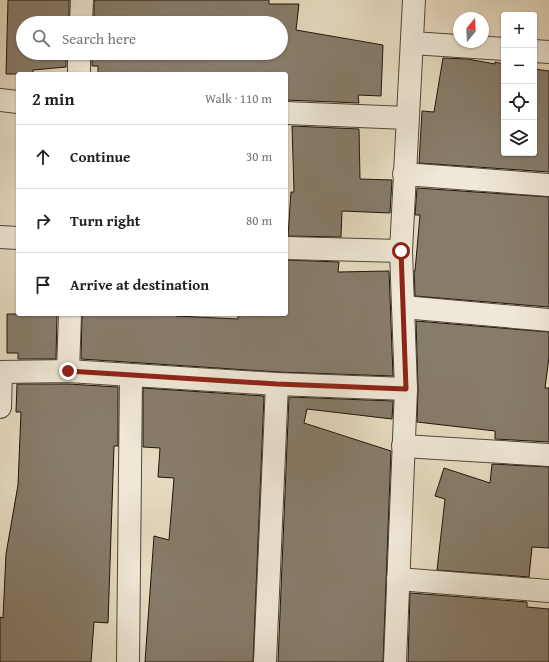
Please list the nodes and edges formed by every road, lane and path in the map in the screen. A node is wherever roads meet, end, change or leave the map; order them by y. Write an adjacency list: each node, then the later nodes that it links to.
1 (82, 0): 3 (street)
2 (414, 0): 4 (street)
3 (81, 16)
4 (412, 43): 5 (street); 13 (street)
5 (501, 49)
6 (537, 51): 7 (street)
7 (549, 52)
8 (80, 60): 9 (street)
9 (79, 72)
10 (0, 100): 11 (street)
11 (16, 102)
12 (288, 113): 13 (street)
13 (407, 118): 14 (street)
14 (404, 174): 15 (street); 19 (street)
15 (549, 185)
16 (0, 237): 17 (street)
17 (16, 238)
18 (288, 248): 19 (street)
19 (401, 251): 20 (street)
20 (404, 307): 22 (street); 27 (street)
21 (70, 316): 23 (street)
22 (549, 320)
23 (68, 371): 24 (street); 25 (street)
24 (1, 372): 28 (street)
25 (132, 376): 26 (street); 33 (street)
26 (277, 384): 27 (street); 34 (street)
27 (406, 389): 29 (street)
28 (0, 407)
29 (403, 446): 30 (street); 31 (street)
30 (549, 455)
31 (398, 579): 32 (street); 35 (street)
32 (549, 592)
33 (128, 662)
34 (265, 662)
35 (395, 662)

